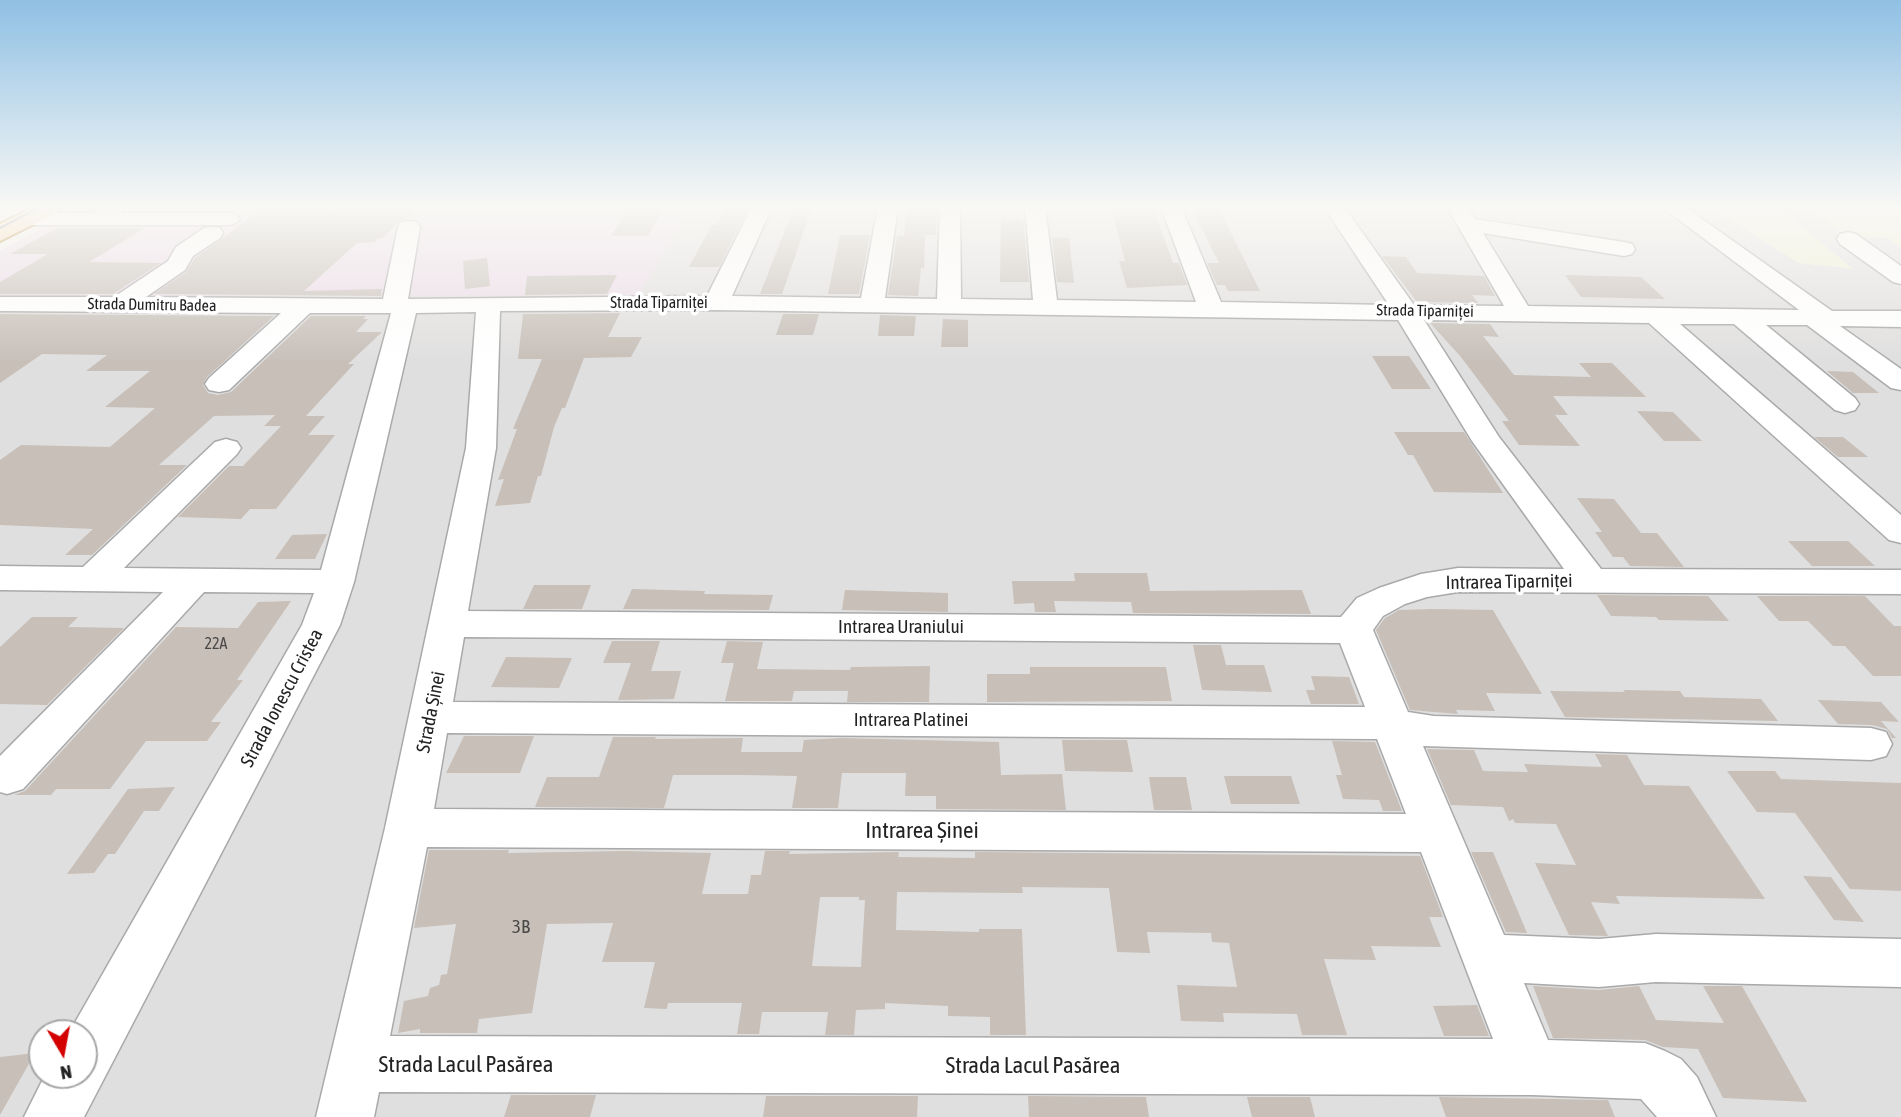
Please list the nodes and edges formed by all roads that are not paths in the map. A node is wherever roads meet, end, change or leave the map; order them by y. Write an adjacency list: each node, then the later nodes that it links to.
1 (180, 259): 16 (street)
2 (405, 259): 20 (street, Strada Ionescu Cristea)
3 (737, 259): 13 (street)
4 (879, 259): 18 (street)
5 (949, 259): 21 (street)
6 (1041, 259): 22 (street)
7 (1191, 259): 23 (street)
8 (1369, 259): 24 (street)
9 (1488, 259): 25 (street)
10 (1742, 259): 28 (street)
11 (1876, 259): 12 (street)
12 (1901, 277)
13 (716, 303): 15 (street, Strada Tiparniței); 18 (street, Strada Tiparniței)
14 (0, 304): 16 (street, Strada Dumitru Badea)
15 (488, 304): 17 (street, Strada Tiparniței); 41 (street, Strada Șinei)
16 (119, 305): 19 (street, Strada Dumitru Badea)
17 (446, 305): 20 (street, Strada Dumitru Badea)
18 (872, 305): 21 (street, Strada Tiparniței)
19 (303, 306): 20 (street, Strada Dumitru Badea); 31 (street)
20 (399, 306): 39 (street, Strada Ionescu Cristea)
21 (949, 306): 22 (street, Strada Tiparniței)
22 (1046, 307): 23 (street, Strada Tiparniței)
23 (1211, 309): 24 (street, Strada Tiparniței)
24 (1404, 310): 25 (street, Strada Tiparniței); 38 (street)
25 (1520, 313): 26 (street, Strada Tiparniței)
26 (1655, 315): 27 (street, Strada Tiparniței); 34 (street)
27 (1741, 317): 28 (street, Strada Tiparniței); 32 (street)
28 (1820, 318): 29 (street, Strada Tiparniței); 30 (street)
29 (1901, 319)
30 (1901, 382)
31 (219, 384)
32 (1845, 404)
33 (226, 448): 36 (street)
34 (1901, 533)
35 (0, 578): 36 (street)
36 (92, 579): 37 (street)
37 (195, 580): 39 (street); 46 (street)
38 (1591, 581): 40 (street, Intrarea Tiparniței); 42 (street, Intrarea Tiparniței)
39 (335, 582): 51 (street, Strada Ionescu Cristea)
40 (1901, 582)
41 (449, 624): 42 (street, Intrarea Uraniului); 43 (street, Strada Șinei)
42 (1354, 630): 44 (street)
43 (429, 717): 44 (street, Intrarea Platinei); 47 (street, Strada Șinei)
44 (1393, 727): 45 (street, Intrarea Platinei); 48 (street)
45 (1871, 744)
46 (7, 777)
47 (408, 828): 48 (street, Intrarea Șinei); 52 (street, Strada Șinei)
48 (1437, 833): 49 (street)
49 (1488, 958): 50 (street); 53 (street)
50 (1901, 963)
51 (98, 1034)
52 (357, 1064): 53 (street, Strada Lacul Pasărea); 56 (street, Strada Șinei)
53 (1532, 1067): 57 (street, Strada Lacul Pasărea)
54 (68, 1089): 55 (street)
55 (53, 1117)
56 (345, 1117)
57 (1687, 1117)

